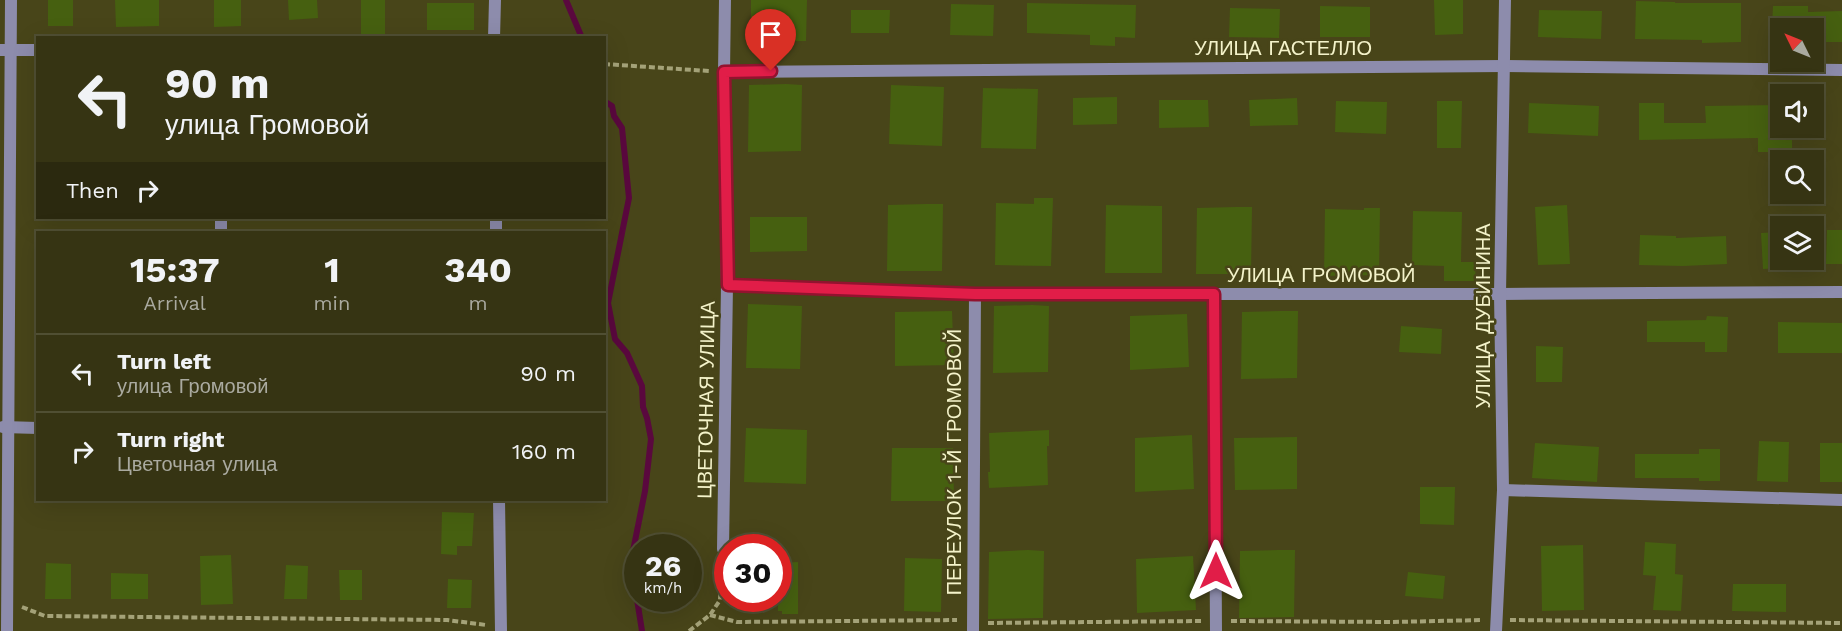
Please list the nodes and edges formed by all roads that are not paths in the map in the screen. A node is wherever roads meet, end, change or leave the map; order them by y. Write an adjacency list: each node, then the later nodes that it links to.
1 (10, 0): 6 (street)
2 (495, 0): 5 (street)
3 (725, 0): 10 (street, ЦВЕТОЧНАЯ УЛИЦА)
4 (1505, 0): 8 (street, УЛИЦА ДУБИНИНА)
5 (494, 36)
6 (5, 50): 7 (street); 16 (street)
7 (36, 50)
8 (1505, 66): 9 (street, УЛИЦА ГАСТЕЛЛО); 10 (street, УЛИЦА ГАСТЕЛЛО); 15 (street, УЛИЦА ДУБИНИНА)
9 (1842, 70)
10 (724, 72): 11 (street, ЦВЕТОЧНАЯ УЛИЦА)
11 (728, 285): 13 (street, УЛИЦА ГРОМОВОЙ); 21 (street, ЦВЕТОЧНАЯ УЛИЦА)
12 (1842, 292): 15 (street, УЛИЦА ГРОМОВОЙ)
13 (975, 294): 14 (street, УЛИЦА ГРОМОВОЙ); 23 (street, ПЕРЕУЛОК 1-Й ГРОМОВОЙ)
14 (1214, 294): 15 (street, УЛИЦА ГРОМОВОЙ); 24 (street)
15 (1500, 294): 18 (street, УЛИЦА ДУБИНИНА)
16 (4, 427): 17 (street); 26 (street)
17 (36, 428)
18 (1503, 490): 19 (street); 22 (street, УЛИЦА ДУБИНИНА)
19 (1842, 500)
20 (499, 501): 25 (street)
21 (723, 534)
22 (1497, 625)
23 (973, 626)
24 (1216, 626)
25 (501, 628)
26 (7, 631)

